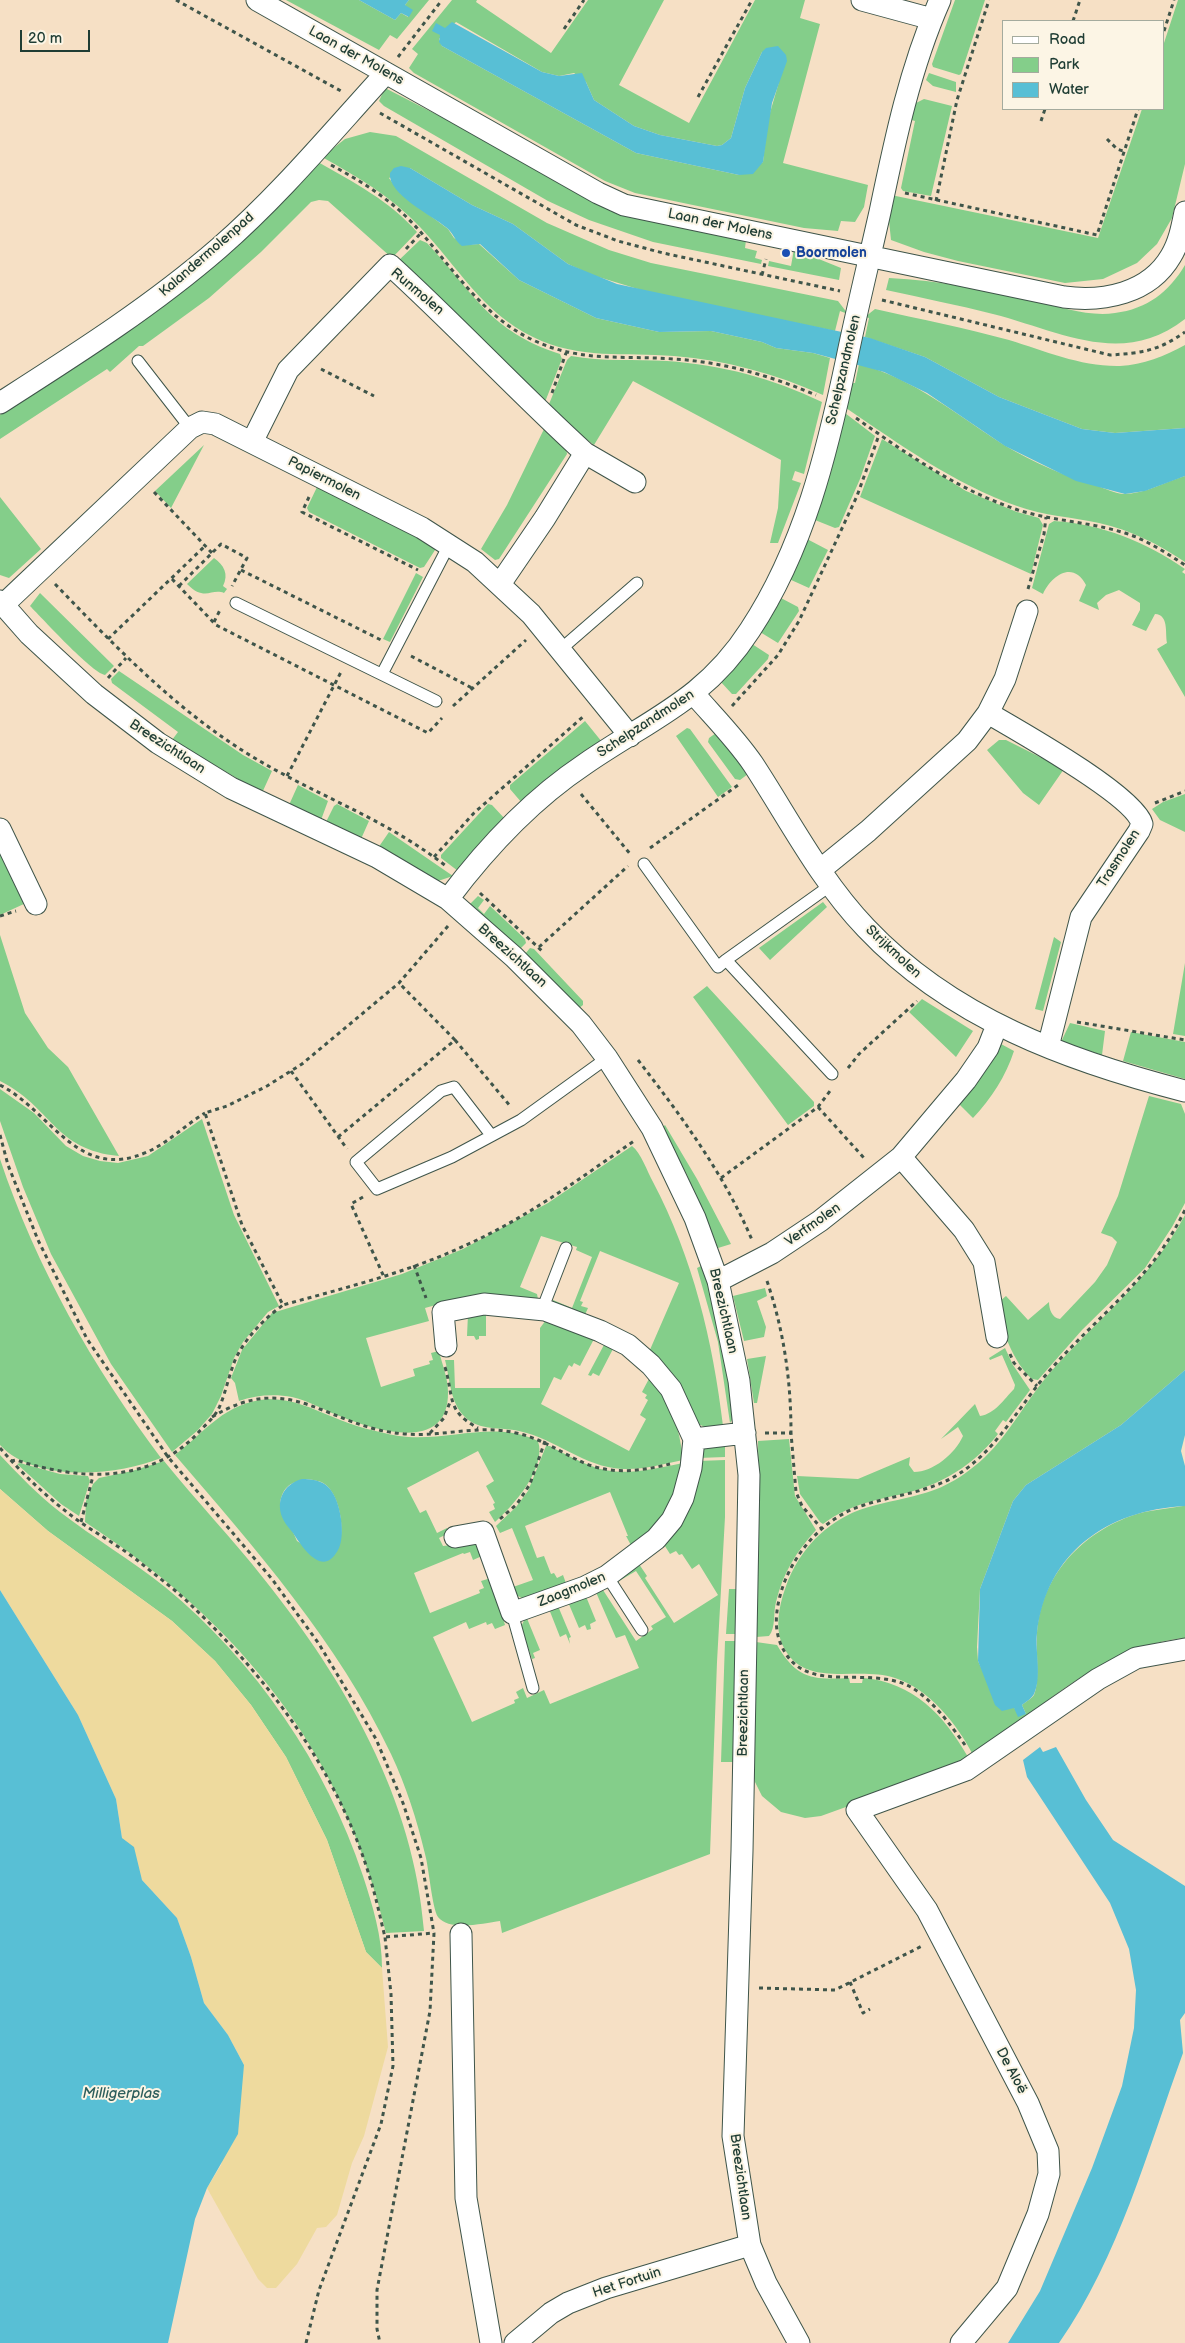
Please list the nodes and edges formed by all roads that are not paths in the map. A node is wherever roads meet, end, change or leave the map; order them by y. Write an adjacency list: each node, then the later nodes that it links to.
1 (257, 0): 5 (street, Laan der Molens)
2 (862, 0): 4 (street)
3 (940, 0): 4 (street)
4 (932, 19): 7 (street)
5 (386, 73): 7 (street, Laan der Molens); 9 (street, Kalandermolenpad)
6 (1185, 212): 7 (street, Laan der Molens)
7 (870, 256): 22 (street, Schelpzandmolen)
8 (138, 361): 10 (lane)
9 (0, 403)
10 (190, 428): 11 (street, Papiermolen); 17 (street)
11 (252, 442): 12 (street, Runmolen); 14 (street, Papiermolen)
12 (585, 452): 13 (street, Runmolen); 16 (street)
13 (635, 482)
14 (449, 545): 16 (street, Papiermolen); 21 (lane)
15 (637, 583): 20 (lane)
16 (500, 584): 20 (street, Papiermolen)
17 (2, 603): 29 (street, Breezichtlaan)
18 (236, 603): 21 (lane)
19 (1027, 611): 24 (street)
20 (561, 649): 25 (street, Papiermolen)
21 (382, 674): 23 (lane)
22 (694, 694): 25 (street, Schelpzandmolen); 28 (street, Strijkmolen)
23 (436, 700)
24 (988, 714): 28 (street); 33 (street, Trasmolen)
25 (630, 736): 29 (street, Schelpzandmolen)
26 (0, 829): 30 (street)
27 (639, 862): 31 (lane)
28 (825, 877): 31 (lane); 32 (street, Strijkmolen)
29 (448, 899): 34 (street, Breezichtlaan)
30 (36, 904)
31 (726, 960): 35 (lane)
32 (997, 1025): 33 (street, Strijkmolen); 38 (street, Verfmolen)
33 (1048, 1047): 36 (street, Strijkmolen)
34 (607, 1058): 37 (lane); 40 (street, Breezichtlaan)
35 (832, 1074)
36 (1185, 1091)
37 (491, 1135): 37 (lane)
38 (901, 1157): 40 (street, Verfmolen); 42 (street)
39 (566, 1248): 41 (lane)
40 (718, 1281): 44 (street, Breezichtlaan)
41 (542, 1310): 43 (street); 45 (street)
42 (997, 1337)
43 (446, 1346)
44 (745, 1433): 45 (street); 53 (street, Breezichtlaan)
45 (694, 1439): 47 (street, Zaagmolen)
46 (455, 1536): 48 (street)
47 (607, 1576): 48 (street, Zaagmolen); 49 (lane)
48 (512, 1613): 51 (lane)
49 (642, 1630)
50 (1185, 1649): 57 (street, De Aloë)
51 (533, 1688)
52 (461, 1934): 54 (street)
53 (750, 2245): 55 (street, Het Fortuin); 56 (street, Breezichtlaan)
54 (491, 2343)
55 (515, 2343)
56 (799, 2343)
57 (961, 2343)

